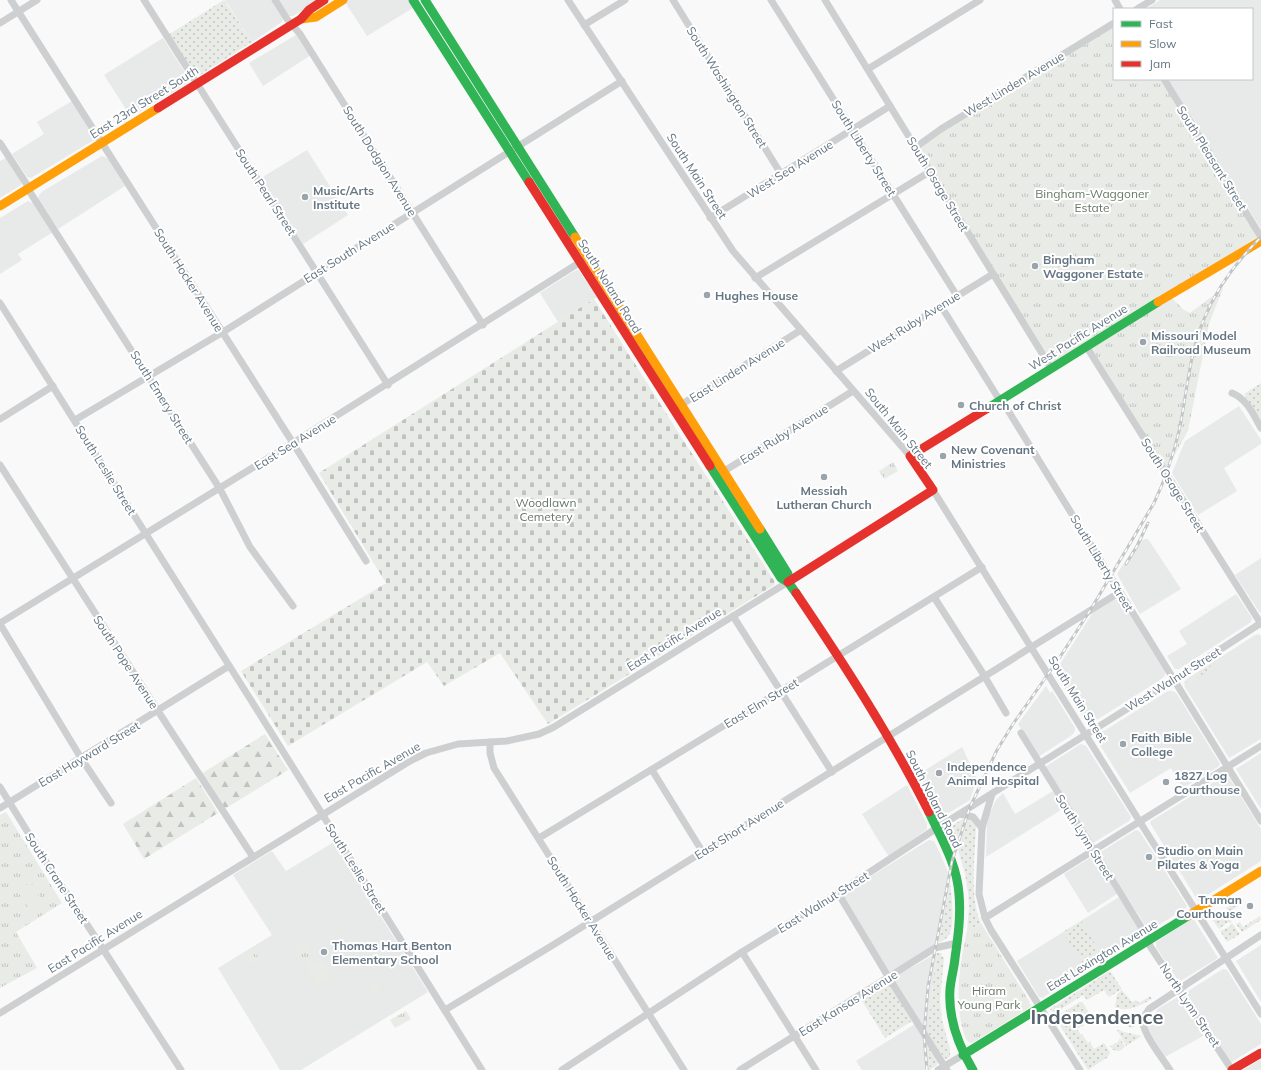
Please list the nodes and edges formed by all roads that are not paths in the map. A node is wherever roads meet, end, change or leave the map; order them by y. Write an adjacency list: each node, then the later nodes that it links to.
1 (12, 0): 17 (street, South Hocker Avenue)
2 (37, 0): 17 (street)
3 (144, 0): 26 (street, South Pearl Street)
4 (275, 0): 20 (street, South Dodgion Avenue)
5 (324, 0): 18 (main road, East 23rd Street South)
6 (343, 0): 18 (main road, East 23rd Street South)
7 (413, 0): 32 (main road, South Noland Road)
8 (425, 0): 32 (main road, South Noland Road)
9 (568, 0): 22 (street, South Main Street)
10 (625, 0): 22 (street)
11 (673, 0): 34 (street, South Washington Street)
12 (771, 0): 28 (street, South Liberty Street)
13 (825, 0): 23 (street, South Osage Street)
14 (980, 0): 23 (street)
15 (1152, 0): 16 (street)
16 (1139, 8)
17 (18, 11): 19 (street); 30 (street, South Hocker Avenue)
18 (301, 19): 20 (main road, East 23rd Street South)
19 (0, 23)
20 (292, 24): 26 (main road, East 23rd Street South); 38 (street, South Dodgion Avenue)
21 (1113, 24): 31 (street, West Linden Avenue)
22 (584, 25): 25 (street, South Main Street)
23 (868, 69): 27 (street, South Osage Street)
24 (1165, 80): 40 (street, South Pleasant Street)
25 (622, 81): 32 (street, East South Avenue); 39 (street, South Main Street)
26 (197, 83): 30 (main road, East 23rd Street South); 43 (street, South Pearl Street)
27 (890, 106): 28 (street, West Sea Avenue); 31 (street, South Osage Street)
28 (853, 130): 34 (street, West Sea Avenue); 36 (street, South Liberty Street)
29 (0, 142): 35 (street, South Emery Street)
30 (102, 143): 35 (main road, East 23rd Street South); 51 (street, South Hocker Avenue)
31 (916, 147): 33 (street, South Osage Street)
32 (513, 148): 38 (street, East South Avenue); 42 (main road, South Noland Road)
33 (931, 171): 36 (street); 44 (street, South Osage Street)
34 (781, 174): 39 (street, West Sea Avenue)
35 (29, 189): 37 (main road, East 23rd Street South); 55 (street, South Emery Street)
36 (893, 194): 45 (street); 46 (street, South Liberty Street)
37 (0, 206)
38 (412, 213): 43 (street, East South Avenue); 49 (street, South Dodgion Avenue)
39 (710, 218): 45 (street, South Main Street)
40 (1261, 237)
41 (1261, 241): 52 (main road, West Pacific Avenue)
42 (584, 260): 49 (street, East Sea Avenue); 61 (main road, South Noland Road)
43 (318, 272): 51 (street, East South Avenue); 56 (street, South Pearl Street)
44 (993, 274): 46 (street, West Ruby Avenue); 53 (street, South Osage Street)
45 (755, 278): 50 (street, South Main Street)
46 (957, 296): 48 (street, West Ruby Avenue)
47 (0, 303): 57 (street, South Leslie Street)
48 (941, 306): 54 (street, West Ruby Avenue); 60 (street, South Liberty Street)
49 (483, 324): 56 (street, East Sea Avenue)
50 (801, 330): 54 (street, South Main Street); 61 (street, East Linden Avenue)
51 (222, 332): 55 (street, East South Avenue); 65 (street, South Hocker Avenue)
52 (1086, 346): 53 (main road, West Pacific Avenue); 81 (street, South Osage Street)
53 (1051, 368): 60 (main road, West Pacific Avenue)
54 (836, 370): 58 (street, South Main Street)
55 (148, 376): 63 (street, East South Avenue); 70 (street, South Emery Street)
56 (388, 384): 65 (street, East Sea Avenue)
57 (53, 386): 62 (street); 63 (street, South Leslie Street)
58 (853, 391): 66 (street, South Main Street); 68 (street, East Ruby Avenue)
59 (1232, 393): 64 (street)
60 (1001, 399): 66 (main road, West Pacific Avenue); 77 (street, South Liberty Street)
61 (677, 407): 68 (main road, South Noland Road); 69 (main road, South Noland Road)
62 (0, 419)
63 (75, 420): 72 (street, South Leslie Street)
64 (1261, 428)
65 (293, 443): 70 (street, East Sea Avenue); 73 (street, South Hocker Avenue)
66 (910, 456): 71 (main road, South Main Street)
67 (0, 465): 75 (street, South Pope Avenue)
68 (723, 471): 69 (street, East Ruby Avenue); 76 (main road, South Noland Road)
69 (715, 476): 76 (main road, South Noland Road)
70 (220, 489): 72 (street, East Sea Avenue); 79 (street, South Emery Street)
71 (933, 490): 74 (street, South Main Street); 76 (main road, East Pacific Avenue)
72 (147, 534): 75 (street, East Sea Avenue); 85 (street, South Leslie Street)
73 (366, 560)
74 (982, 567): 78 (street, East Elm Street); 83 (street, South Main Street)
75 (73, 579): 82 (street, East Sea Avenue); 89 (street, South Pope Avenue)
76 (788, 582): 80 (street, East Pacific Avenue); 84 (main road, South Noland Road)
77 (1120, 592): 83 (street, East Short Avenue); 87 (street, South Liberty Street)
78 (934, 597): 84 (street, East Elm Street); 86 (street)
79 (293, 606)
80 (733, 616): 88 (street); 94 (street, East Pacific Avenue)
81 (1261, 623): 87 (street, West Walnut Street)
82 (0, 624): 96 (street)
83 (1032, 648): 86 (street, East Short Avenue); 92 (street, South Main Street)
84 (838, 657): 88 (street, East Elm Street); 93 (main road, South Noland Road)
85 (230, 666): 89 (street, East Hayward Street); 107 (street, South Leslie Street)
86 (985, 677): 90 (street); 93 (street, East Short Avenue)
87 (1173, 680): 92 (street, West Walnut Street); 98 (street, South Liberty Street)
88 (781, 692): 99 (street, East Elm Street); 100 (street)
89 (158, 712): 96 (street, East Hayward Street); 115 (street, South Pope Avenue)
90 (1006, 713)
91 (1020, 733): 97 (street, South Lynn Street)
92 (1085, 734): 97 (street, East Walnut Street); 109 (street, South Main Street)
93 (888, 736): 100 (street, East Short Avenue); 110 (main road, South Noland Road)
94 (490, 742): 107 (street, East Pacific Avenue); 112 (street, South Hocker Avenue)
95 (1261, 746): 98 (street)
96 (81, 758): 103 (street, East Hayward Street); 104 (street)
97 (1039, 764): 102 (street, East Walnut Street); 113 (street, South Lynn Street)
98 (1228, 767): 108 (street, South Liberty Street); 109 (street)
99 (652, 770): 112 (street, East Elm Street); 114 (street)
100 (832, 772): 114 (street, East Short Avenue)
101 (0, 787): 103 (street, South Crane Street)
102 (992, 794): 106 (street, East Walnut Street); 111 (street)
103 (9, 802): 105 (street, East Hayward Street); 124 (street, South Crane Street)
104 (111, 803)
105 (0, 808)
106 (960, 814): 110 (street, East Walnut Street); 111 (street)
107 (322, 815): 115 (street, East Pacific Avenue); 130 (street, South Leslie Street)
108 (1261, 821)
109 (1140, 822): 113 (street); 118 (street, South Main Street)
110 (937, 828): 117 (street, East Walnut Street); 123 (main road, South Noland Road)
111 (982, 828): 119 (street)
112 (539, 838): 120 (street, South Hocker Avenue)
113 (1094, 850): 119 (street); 122 (street, South Lynn Street)
114 (702, 851): 120 (street, East Short Avenue)
115 (253, 857): 124 (street, East Pacific Avenue)
116 (1261, 871): 118 (main road, East Lexington Avenue)
117 (838, 893): 125 (street, East Walnut Street); 127 (street)
118 (1196, 911): 122 (main road, East Lexington Avenue); 126 (street, South Main Street)
119 (985, 918): 129 (street)
120 (591, 921): 130 (street, East Short Avenue); 132 (street, South Hocker Avenue)
121 (1261, 935): 126 (street)
122 (1148, 940): 128 (street, North Lynn Street); 129 (main road, East Lexington Avenue)
123 (957, 943): 127 (street, East Kansas Avenue); 136 (main road, South Noland Road)
124 (104, 949): 131 (street, East Pacific Avenue); 138 (street, South Crane Street)
125 (742, 952): 132 (street, East Walnut Street); 134 (street)
126 (1227, 958): 128 (street); 133 (street, South Main Street)
127 (888, 978): 134 (street, East Kansas Avenue); 137 (street)
128 (1179, 989): 146 (street); 147 (street, North Lynn Street)
129 (1040, 1007): 136 (main road, East Lexington Avenue); 145 (street)
130 (445, 1010): 139 (street, South Leslie Street)
131 (0, 1013)
132 (648, 1013): 140 (street, East Walnut Street); 141 (street, South Hocker Avenue)
133 (1261, 1014)
134 (795, 1036): 142 (street, East Kansas Avenue); 143 (street)
135 (1261, 1053): 147 (main road)
136 (964, 1055): 137 (street, East Lexington Avenue); 144 (main road, South Noland Road)
137 (943, 1069)
138 (181, 1070)
139 (482, 1070)
140 (562, 1070)
141 (684, 1070)
142 (740, 1070)
143 (816, 1070)
144 (973, 1070)
145 (1080, 1070)
146 (1170, 1070)
147 (1232, 1070)

